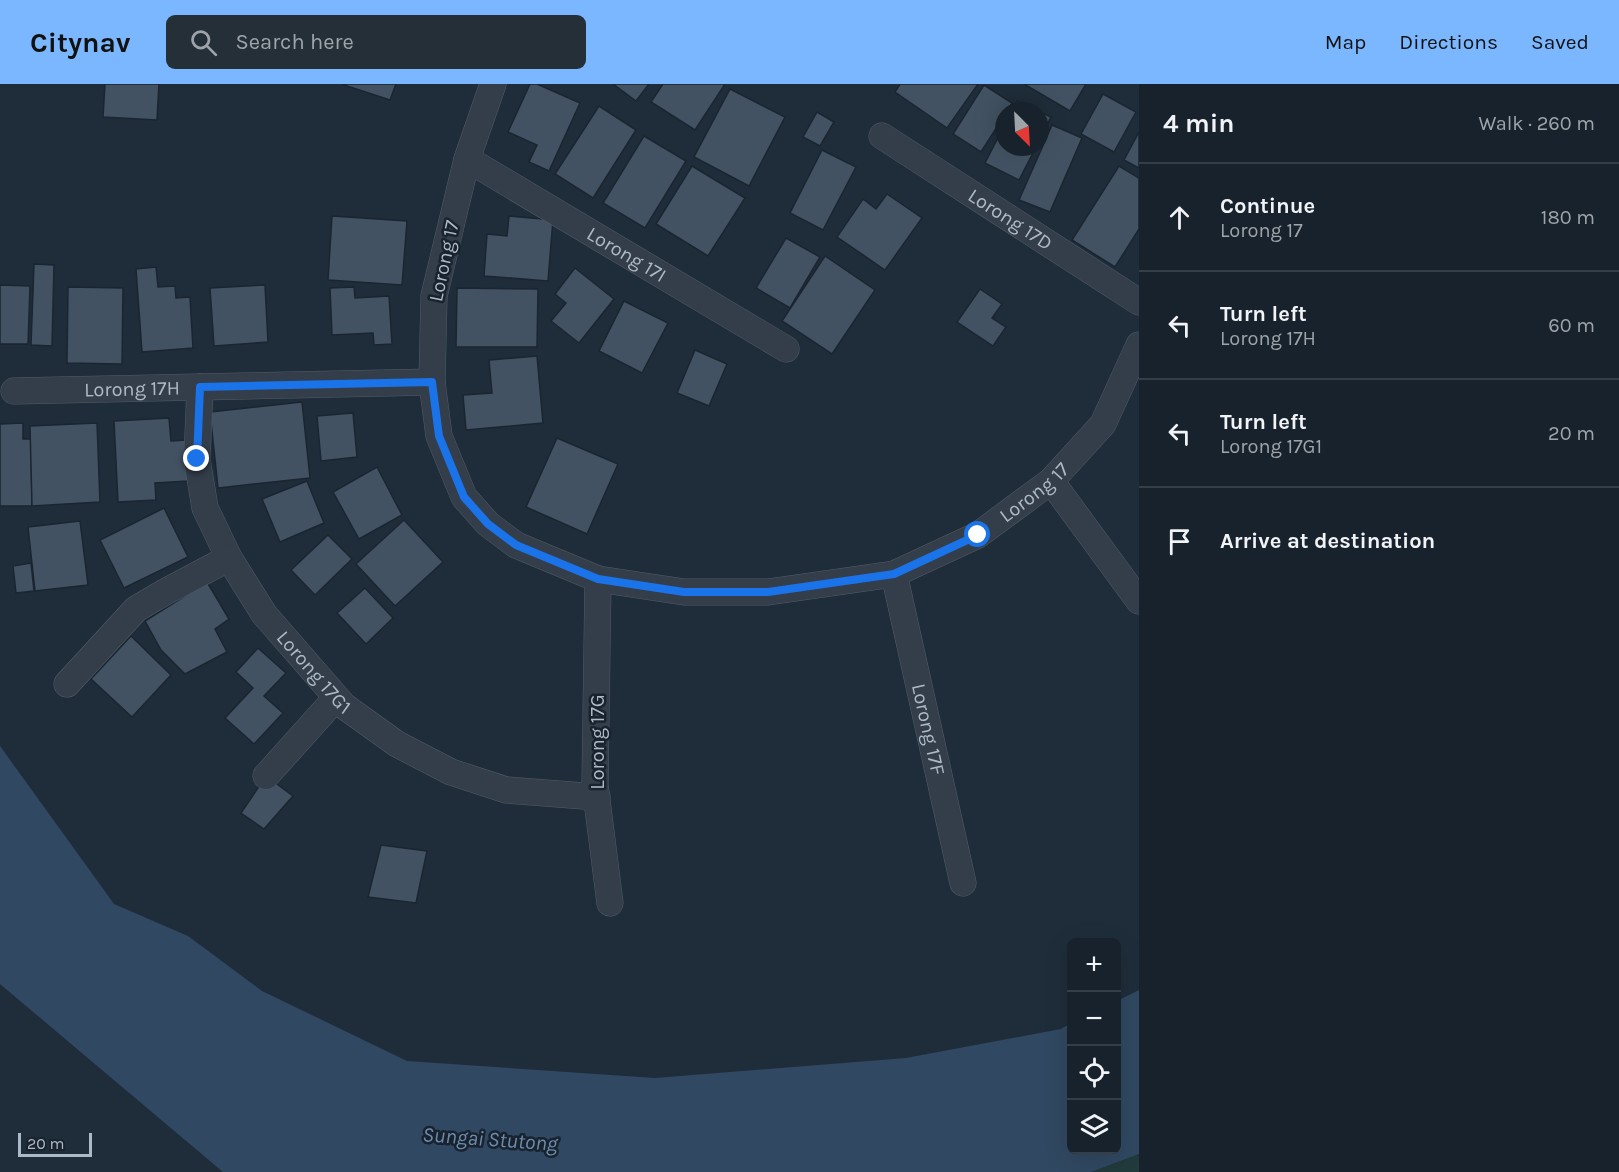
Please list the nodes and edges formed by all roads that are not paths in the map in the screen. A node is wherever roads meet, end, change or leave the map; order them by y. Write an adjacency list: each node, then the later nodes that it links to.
1 (493, 84): 3 (street, Lorong 17)
2 (882, 136): 4 (street, Lorong 17D)
3 (467, 159): 5 (street, Lorong 17I); 7 (street, Lorong 17)
4 (1139, 302)
5 (786, 349)
6 (1136, 362): 10 (street, Lorong 17)
7 (432, 382): 8 (street, Lorong 17H); 13 (street, Lorong 17)
8 (200, 387): 9 (street, Lorong 17H); 11 (street, Lorong 17G1)
9 (14, 391)
10 (1051, 480): 12 (street, Lorong 17); 14 (street)
11 (229, 558): 15 (street); 16 (street, Lorong 17G1)
12 (894, 574): 13 (street, Lorong 17); 19 (street, Lorong 17F)
13 (598, 579): 18 (street, Lorong 17G)
14 (1139, 601)
15 (67, 684)
16 (336, 698): 17 (street); 18 (street, Lorong 17G1)
17 (266, 776)
18 (597, 797): 20 (street, Lorong 17G)
19 (963, 883)
20 (609, 903)

